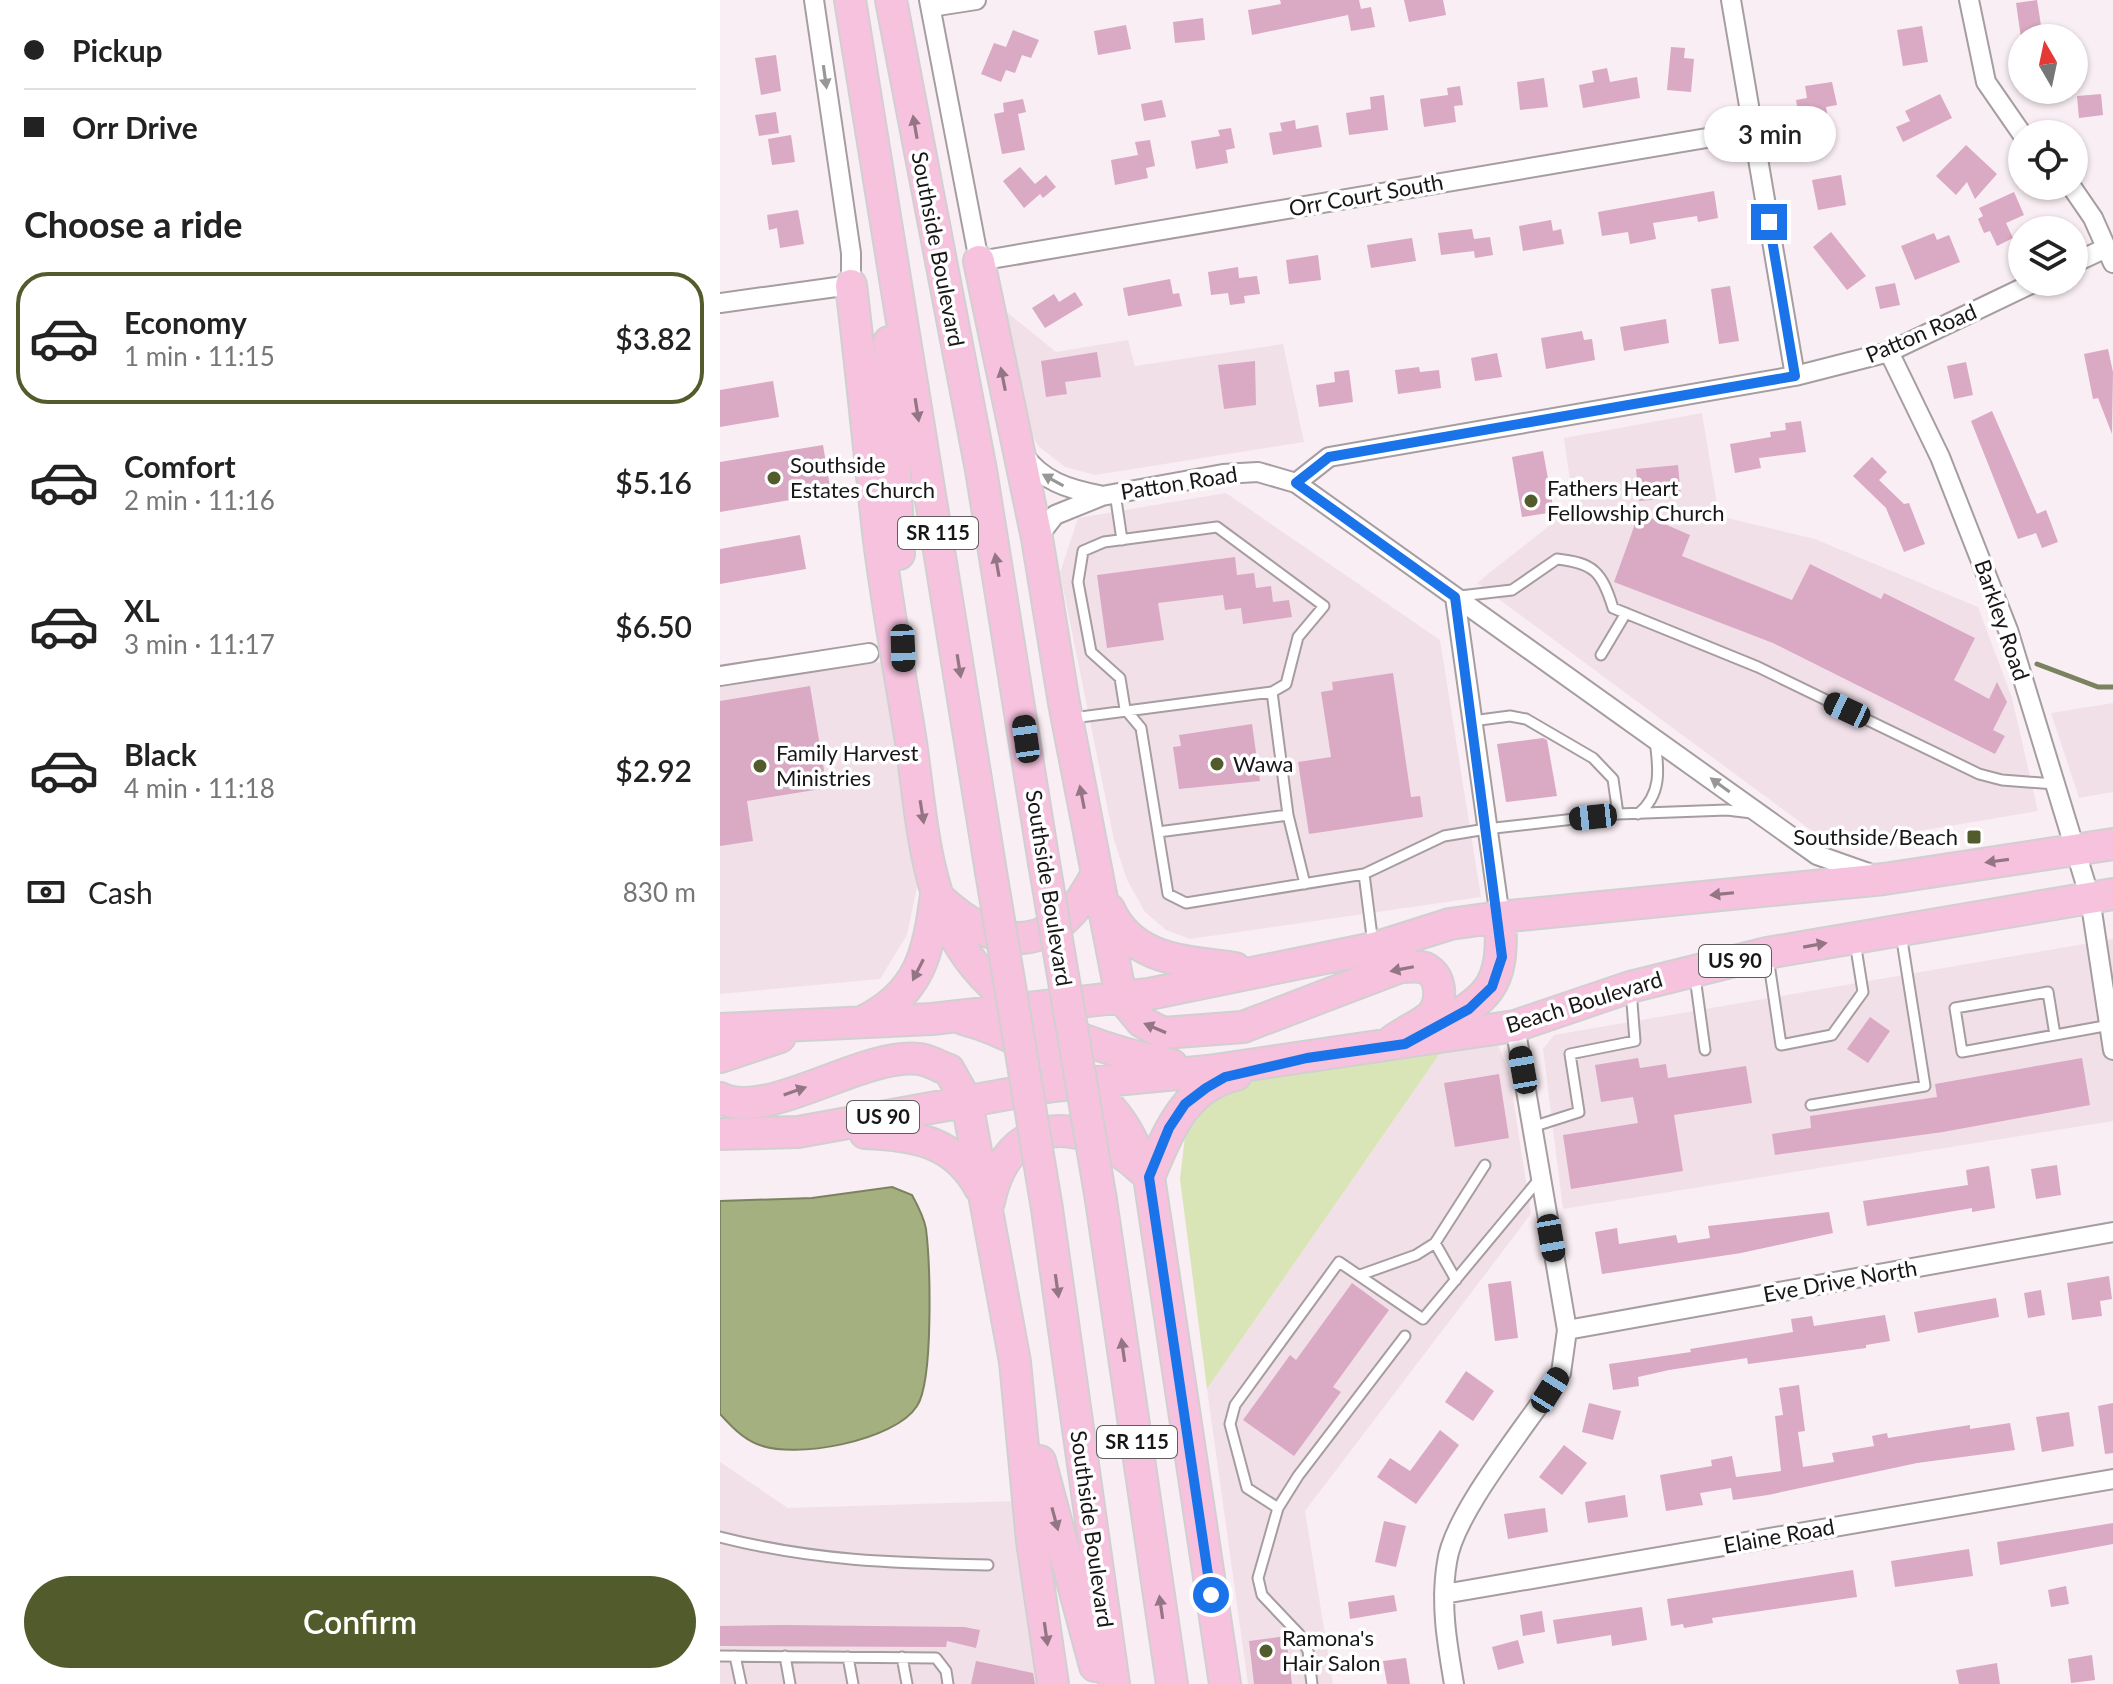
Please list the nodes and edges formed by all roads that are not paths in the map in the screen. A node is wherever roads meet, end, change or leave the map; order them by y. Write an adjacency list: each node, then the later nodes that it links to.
1 (814, 0): 16 (street, one-way to 16)
2 (850, 0): 10 (highway, Southside Boulevard)
3 (891, 0): 13 (highway, Southside Boulevard, one-way to 3)
4 (976, 0): 7 (street)
5 (1731, 0): 9 (street)
6 (1969, 0): 8 (street)
7 (930, 4): 15 (street)
8 (2012, 120)
9 (1754, 130): 15 (street, Orr Court South); 20 (street)
10 (881, 195): 32 (highway); 110 (highway, Southside Boulevard / SR 115, one-way to 110, bridge)
11 (2081, 200): 12 (street)
12 (2110, 256): 14 (street)
13 (939, 259): 34 (highway); 111 (highway, Southside Boulevard / SR 115, one-way to 13, bridge)
14 (2088, 260)
15 (979, 261): 21 (highway, one-way to 15)
16 (851, 285): 18 (street); 32 (highway)
17 (2008, 295): 19 (street, Patton Road)
18 (720, 303)
19 (1889, 352): 20 (street, Patton Road); 37 (street, Barkley Road)
20 (1795, 376): 22 (street, Patton Road)
21 (1016, 444): 23 (street, one-way to 21); 24 (highway)
22 (1296, 483): 23 (street, Patton Road); 26 (street)
23 (1109, 494): 24 (street); 25 (lane)
24 (1037, 538): 34 (highway)
25 (1122, 540): 31 (lane); 33 (lane)
26 (1455, 597): 27 (lane); 35 (street); 36 (street)
27 (1626, 613): 29 (lane); 37 (lane)
28 (869, 653): 30 (street)
29 (1601, 655)
30 (720, 676)
31 (1272, 692): 33 (lane); 39 (lane)
32 (905, 708): 50 (highway, one-way to 50)
33 (1125, 709): 34 (lane); 43 (lane)
34 (1066, 711): 46 (highway, one-way to 34)
35 (1471, 721): 38 (lane); 42 (street)
36 (1654, 737): 40 (lane); 41 (street, one-way to 36)
37 (2055, 784): 45 (street, Barkley Road)
38 (1618, 814): 40 (lane); 42 (lane)
39 (1288, 815): 43 (lane); 49 (lane)
40 (1637, 815): 41 (lane)
41 (1763, 816): 48 (street)
42 (1486, 829): 47 (lane); 52 (street)
43 (1158, 832): 49 (lane)
44 (2113, 844): 45 (highway)
45 (2075, 850): 48 (highway, one-way to 48); 51 (street, Barkley Road)
46 (1097, 873): 50 (highway); 58 (highway); 60 (highway)
47 (1364, 874): 49 (lane); 55 (lane)
48 (1884, 879): 52 (highway, one-way to 52)
49 (1305, 884)
50 (936, 895): 61 (highway); 63 (highway, one-way to 63)
51 (2101, 896): 53 (highway, Beach Boulevard / US 90); 65 (street, Barkley Road)
52 (1500, 917): 55 (highway); 69 (highway)
53 (1901, 930): 54 (highway, Beach Boulevard / US 90); 78 (lane)
54 (1855, 938): 56 (highway, Beach Boulevard / US 90, one-way to 54); 56 (lane)
55 (1374, 948): 58 (highway)
56 (1767, 953): 57 (highway, Beach Boulevard / US 90)
57 (1694, 970): 59 (highway, Beach Boulevard / US 90); 70 (lane)
58 (1263, 971): 60 (highway)
59 (1630, 987): 66 (highway, Beach Boulevard / US 90); 79 (lane)
60 (1121, 997): 61 (highway); 69 (highway, one-way to 60)
61 (1026, 1009): 62 (highway); 74 (highway)
62 (954, 1017): 63 (highway); 75 (highway)
63 (863, 1021): 64 (highway)
64 (819, 1023): 67 (highway); 72 (highway)
65 (2111, 1025): 68 (lane); 71 (street, Barkley Road)
66 (1515, 1026): 69 (highway, Beach Boulevard / US 90); 79 (street)
67 (720, 1029)
68 (2055, 1035): 68 (lane)
69 (1396, 1045): 73 (highway, Beach Boulevard / US 90)
70 (1705, 1050)
71 (2113, 1050)
72 (720, 1057)
73 (1307, 1058): 74 (highway, Beach Boulevard / US 90); 83 (highway)
74 (1208, 1071): 75 (highway, Beach Boulevard / US 90)
75 (1083, 1083): 77 (highway, Beach Boulevard / US 90); 83 (highway)
76 (720, 1098): 77 (highway, one-way to 77)
77 (967, 1102): 80 (highway, Beach Boulevard / US 90); 85 (highway)
78 (1811, 1105)
79 (1532, 1127): 84 (street)
80 (798, 1132): 81 (highway, Beach Boulevard / US 90); 85 (highway)
81 (720, 1134)
82 (1485, 1165): 87 (lane)
83 (1149, 1177): 85 (highway); 112 (highway)
84 (1541, 1177): 89 (lane); 90 (street)
85 (988, 1204): 92 (highway)
86 (2113, 1232): 90 (street, Eve Drive North)
87 (1435, 1243): 88 (lane); 89 (lane)
88 (1360, 1275): 89 (lane); 94 (lane)
89 (1456, 1280)
90 (1567, 1330): 97 (street)
91 (1405, 1336): 94 (lane)
92 (1015, 1362): 108 (highway, one-way to 108); 109 (highway, one-way to 109)
93 (2113, 1479): 97 (street, Elaine Road)
94 (1278, 1508): 113 (lane)
95 (720, 1537): 96 (lane)
96 (988, 1565)
97 (1444, 1594): 114 (street)
98 (720, 1656): 99 (lane)
99 (735, 1656): 100 (lane); 103 (lane)
100 (785, 1656): 101 (lane); 104 (lane)
101 (848, 1657): 102 (lane); 105 (lane)
102 (902, 1657): 106 (lane); 107 (lane)
103 (741, 1684)
104 (790, 1684)
105 (853, 1684)
106 (907, 1684)
107 (948, 1684)
108 (1053, 1684)
109 (1100, 1684)
110 (1114, 1684)
111 (1172, 1684)
112 (1225, 1684)
113 (1312, 1684)
114 (1454, 1684)

